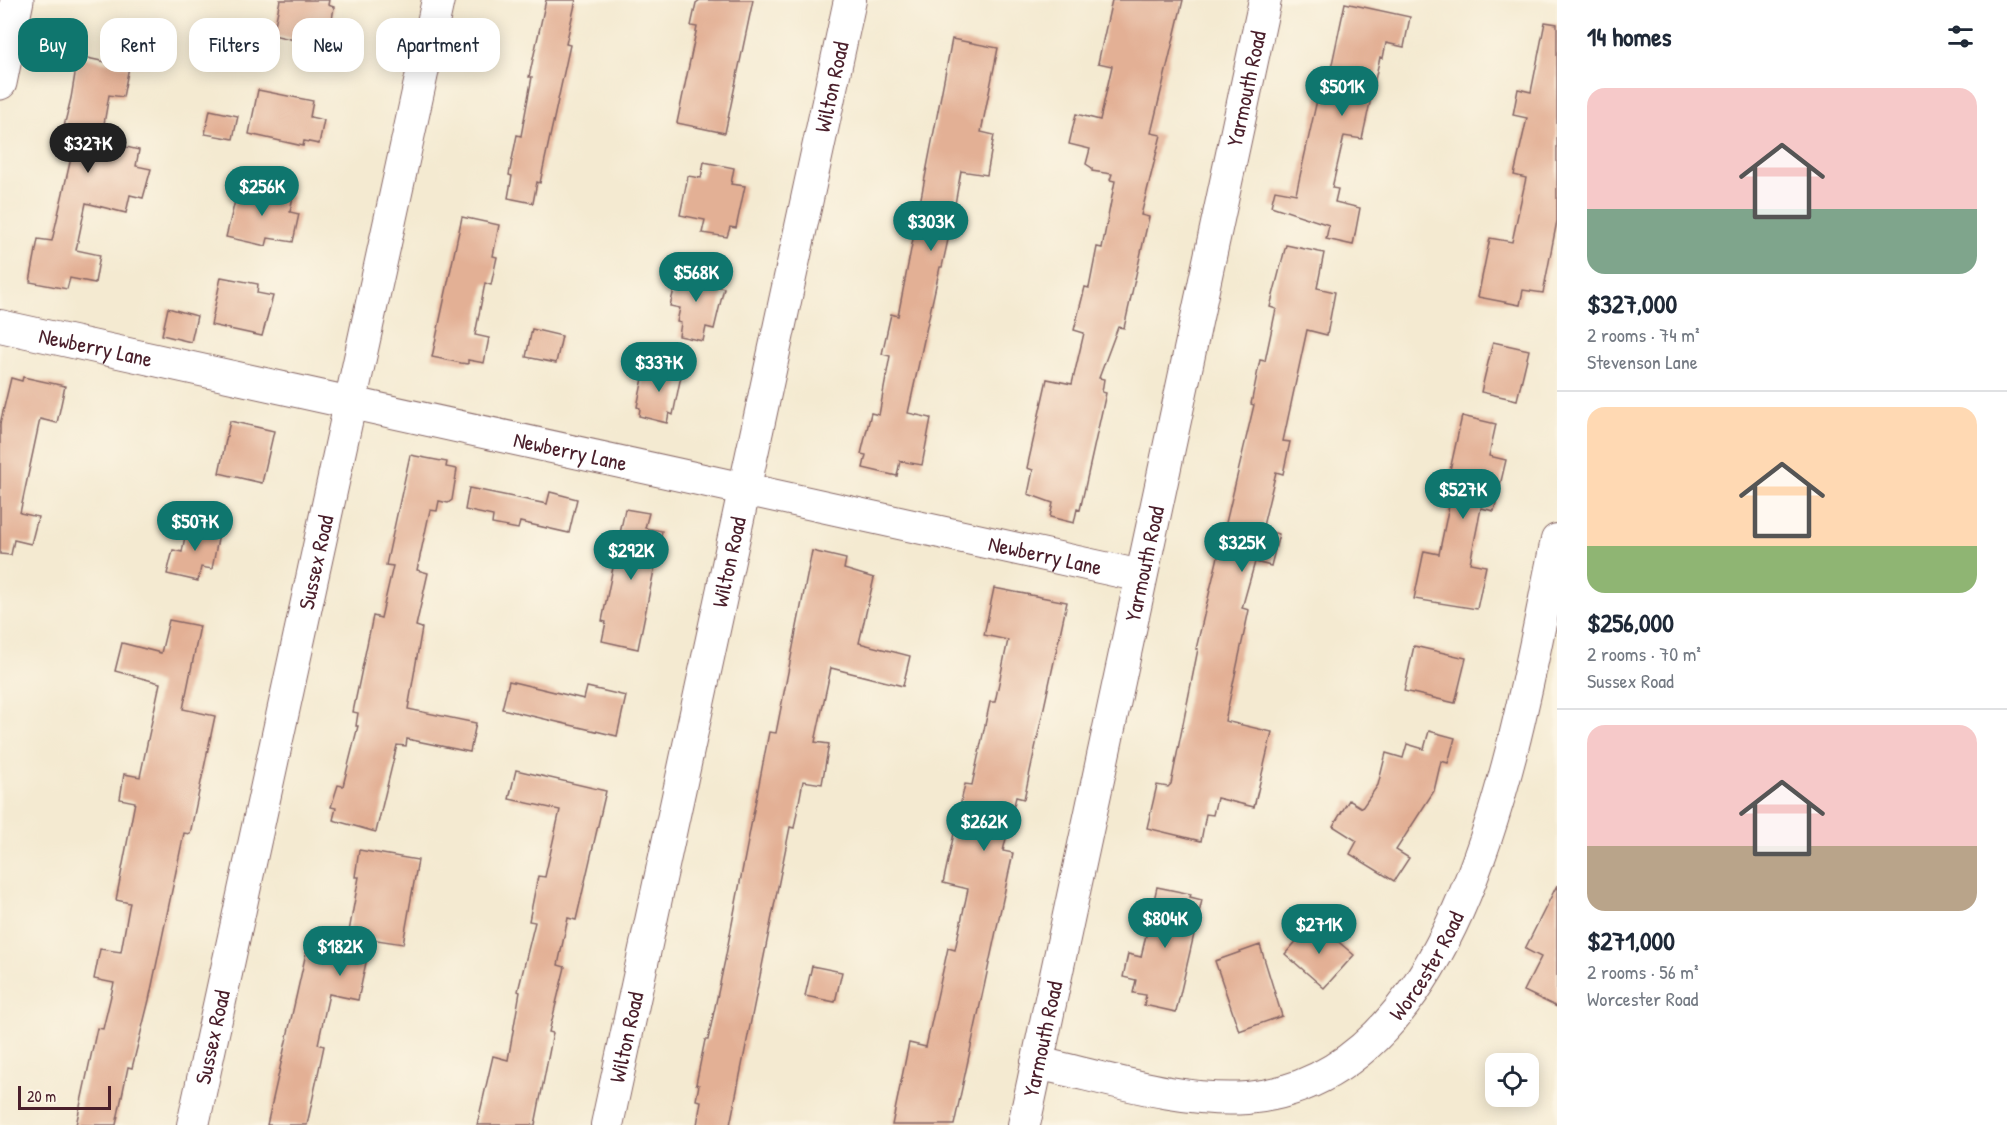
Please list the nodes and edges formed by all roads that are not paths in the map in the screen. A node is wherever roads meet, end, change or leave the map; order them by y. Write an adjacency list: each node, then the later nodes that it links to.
1 (17, 0): 5 (street)
2 (438, 0): 7 (street, Sussex Road)
3 (850, 0): 8 (street, Wilton Road)
4 (1265, 0): 10 (street, Yarmouth Road)
5 (0, 82)
6 (0, 326): 7 (street, Newberry Lane)
7 (351, 403): 8 (street, Newberry Lane); 12 (street, Sussex Road)
8 (746, 489): 10 (street, Newberry Lane); 13 (street, Wilton Road)
9 (1557, 540): 11 (street, Worcester Road)
10 (1141, 576): 11 (street, Yarmouth Road)
11 (1037, 1063): 14 (street, Yarmouth Road)
12 (193, 1125)
13 (607, 1125)
14 (1024, 1125)

